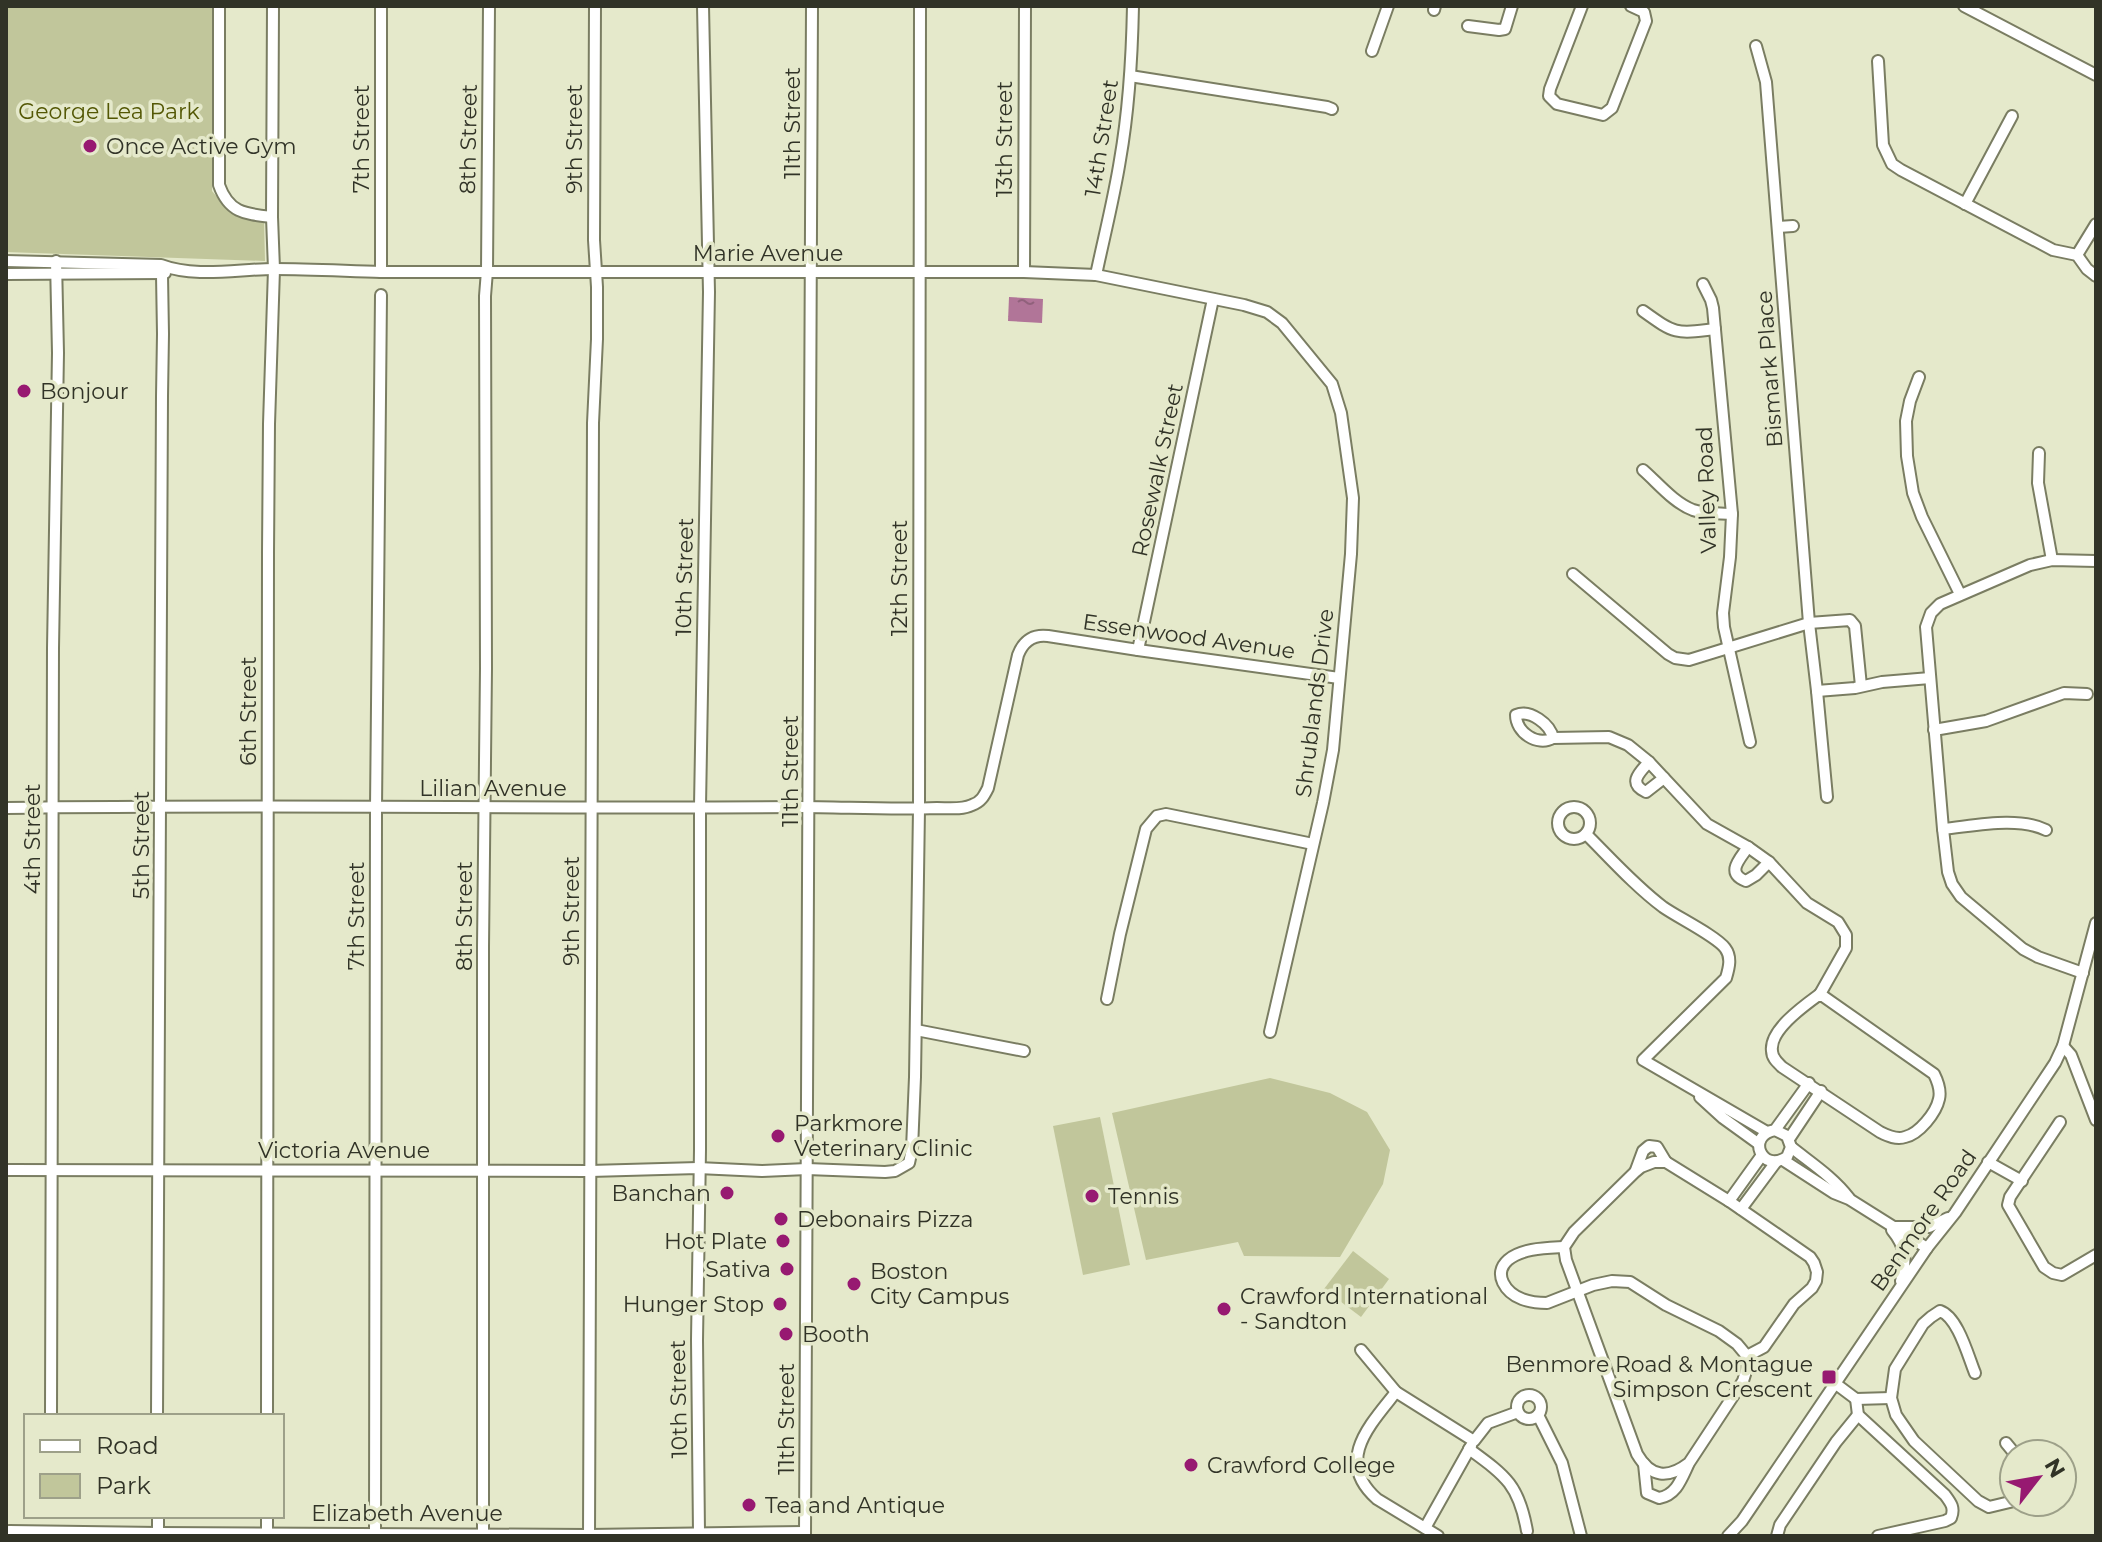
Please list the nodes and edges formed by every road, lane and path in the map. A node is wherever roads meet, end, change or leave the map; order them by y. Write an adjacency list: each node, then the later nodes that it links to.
1 (219, 6): 25 (street)
2 (273, 6): 25 (street, 6th Street)
3 (381, 6): 36 (street, 7th Street)
4 (489, 6): 34 (street, 8th Street)
5 (595, 6): 35 (street, 9th Street)
6 (703, 6): 37 (street, 10th Street)
7 (812, 6): 39 (street, 11th Street)
8 (920, 6): 40 (street, 12th Street)
9 (1025, 6): 38 (street, 13th Street)
10 (1133, 6): 21 (street, 14th Street)
11 (1388, 6): 18 (street)
12 (1512, 6): 16 (street)
13 (1582, 6): 14 (street)
14 (1631, 6)
15 (1964, 6): 20 (street)
16 (1468, 26)
17 (1756, 46): 28 (street, Bismark Place)
18 (1372, 51)
19 (1878, 61): 24 (street)
20 (2096, 75)
21 (1130, 76): 22 (street); 44 (street, 14th Street)
22 (1332, 109)
23 (2012, 116): 24 (street)
24 (1965, 204): 29 (street)
25 (272, 217): 32 (street, 6th Street)
26 (2096, 224): 29 (street)
27 (1793, 226): 28 (street)
28 (1778, 227): 60 (street, Bismark Place)
29 (2077, 255): 45 (street)
30 (6, 261): 31 (street, Marie Avenue)
31 (56, 261): 33 (street, Marie Avenue); 42 (street, 4th Street)
32 (274, 269): 33 (street, Marie Avenue); 36 (street, Marie Avenue); 76 (street, 6th Street)
33 (175, 270): 43 (street, Marie Avenue)
34 (487, 271): 35 (street, Marie Avenue); 36 (street, Marie Avenue); 77 (street, 8th Street)
35 (595, 271): 37 (street, Marie Avenue); 83 (street, 9th Street)
36 (381, 272)
37 (708, 272): 39 (street, Marie Avenue); 78 (street, 10th Street)
38 (1024, 272): 40 (street, Marie Avenue); 44 (street, Marie Avenue)
39 (812, 273): 40 (street, Marie Avenue); 80 (street, 11th Street)
40 (920, 273): 84 (street, 12th Street)
41 (6, 274): 42 (street, Marie Avenue)
42 (56, 274): 43 (street, Marie Avenue); 79 (street, 4th Street)
43 (162, 275): 75 (street, 5th Street)
44 (1096, 275): 48 (street, Marie Avenue)
45 (2096, 276)
46 (1703, 284): 50 (street, Valley Road)
47 (381, 295): 82 (street, 7th Street)
48 (1213, 299): 51 (street, Marie Avenue); 62 (street, Rosewalk Street)
49 (1643, 311): 50 (street)
50 (1715, 329): 55 (street, Valley Road)
51 (1328, 377): 63 (street, Shrublands Drive)
52 (1919, 377): 59 (street)
53 (2039, 453): 56 (street)
54 (1643, 470): 55 (street)
55 (1732, 514): 61 (street, Valley Road)
56 (2052, 560): 57 (street); 59 (street)
57 (2096, 561)
58 (1573, 574): 61 (street)
59 (1960, 594): 64 (street)
60 (1809, 623): 61 (street); 65 (street); 66 (street, Bismark Place)
61 (1727, 647): 70 (street, Valley Road)
62 (1138, 650): 63 (street, Essenwood Avenue); 74 (street, Essenwood Avenue)
63 (1339, 678): 88 (street, Shrublands Drive)
64 (1930, 678): 65 (street); 68 (street)
65 (1861, 686): 66 (street)
66 (1817, 691): 73 (street, Bismark Place)
67 (2087, 694): 68 (street)
68 (1934, 730): 85 (street)
69 (1553, 738): 71 (street)
70 (1750, 742)
71 (1649, 762): 72 (street); 72 (street)
72 (1664, 778): 89 (street)
73 (1827, 797)
74 (979, 802): 84 (street, Lilian Avenue)
75 (161, 806): 76 (street, Lilian Avenue); 79 (street, Lilian Avenue); 114 (street, 5th Street)
76 (268, 806): 82 (street, Lilian Avenue); 117 (street, 6th Street)
77 (484, 806): 82 (street, Lilian Avenue); 83 (street, Lilian Avenue); 116 (street, 8th Street)
78 (700, 806): 80 (street, Lilian Avenue); 83 (street, Lilian Avenue); 110 (street, 10th Street)
79 (53, 807): 81 (street, Lilian Avenue); 111 (street, 4th Street)
80 (810, 807): 84 (street, Lilian Avenue); 112 (street, 11th Street)
81 (6, 808)
82 (376, 808): 115 (street, 7th Street)
83 (592, 808): 118 (street, 9th Street)
84 (919, 809): 95 (street, 12th Street)
85 (1943, 829): 86 (street); 92 (street)
86 (2046, 830)
87 (1586, 834): 101 (street)
88 (1313, 844): 94 (street); 96 (street, Shrublands Drive)
89 (1748, 847): 90 (street); 90 (street)
90 (1769, 862): 93 (street)
91 (2096, 923): 92 (street, Benmore Road)
92 (2083, 973): 97 (street, Benmore Road)
93 (1820, 994): 99 (street); 100 (street)
94 (1107, 999)
95 (916, 1030): 98 (street); 112 (street, 12th Street)
96 (1270, 1032)
97 (2063, 1046): 102 (street); 109 (street, Benmore Road)
98 (1024, 1051)
99 (1809, 1083): 100 (street); 104 (street)
100 (1821, 1091): 105 (street)
101 (1696, 1092): 104 (street); 106 (street)
102 (2096, 1120)
103 (2060, 1122): 120 (street)
104 (1771, 1131): 105 (street); 106 (street)
105 (1790, 1143): 107 (street); 121 (street)
106 (1760, 1149): 107 (street); 122 (street)
107 (1779, 1161): 121 (street); 123 (street)
108 (1666, 1162): 119 (street); 119 (street); 122 (street)
109 (1988, 1162): 120 (street); 124 (street, Benmore Road)
110 (698, 1168): 112 (street); 118 (street, Victoria Avenue); 153 (street, 10th Street)
111 (51, 1169): 113 (street, Victoria Avenue); 114 (street, Victoria Avenue); 139 (street, 4th Street)
112 (807, 1169): 155 (street, 11th Street)
113 (6, 1170)
114 (159, 1170): 117 (street, Victoria Avenue); 140 (street, 5th Street)
115 (376, 1170): 116 (street, Victoria Avenue); 117 (street, Victoria Avenue); 154 (street, 7th Street)
116 (484, 1170): 118 (street, Victoria Avenue); 158 (street, 8th Street)
117 (268, 1171): 141 (street, 6th Street)
118 (590, 1171): 159 (street, 9th Street)
119 (1635, 1172): 126 (street)
120 (2022, 1181): 128 (street)
121 (1849, 1199): 125 (street)
122 (1729, 1201): 123 (street)
123 (1741, 1209): 132 (street)
124 (1955, 1213): 125 (street); 127 (street, Benmore Road)
125 (1888, 1224): 127 (street); 130 (street)
126 (1564, 1247): 129 (street); 129 (street)
127 (1927, 1248): 130 (street, Benmore Road)
128 (2096, 1255)
129 (1577, 1291): 132 (street); 146 (street)
130 (1898, 1291): 134 (street, Benmore Road)
131 (1361, 1350): 135 (street)
132 (1747, 1356): 145 (street)
133 (1975, 1373): 136 (street)
134 (1836, 1384): 137 (street); 148 (street, Benmore Road)
135 (1396, 1392): 144 (street); 149 (street)
136 (1891, 1398): 137 (street); 147 (street)
137 (1856, 1399): 143 (street)
138 (1518, 1412): 142 (street); 142 (street); 144 (street)
139 (51, 1414)
140 (157, 1414)
141 (267, 1414)
142 (1538, 1415): 161 (street)
143 (1858, 1415): 164 (street); 165 (street)
144 (1472, 1445): 149 (street); 151 (street)
145 (1689, 1463): 146 (street); 146 (street)
146 (1644, 1464)
147 (1998, 1505)
148 (1742, 1521): 162 (street, Benmore Road); 163 (street, Benmore Road)
149 (1425, 1528): 160 (street)
150 (9, 1531): 152 (street, Elizabeth Avenue)
151 (1527, 1531)
152 (51, 1533): 156 (street, Elizabeth Avenue)
153 (699, 1533): 155 (street, Elizabeth Avenue); 159 (street, Elizabeth Avenue)
154 (375, 1534): 157 (street, Elizabeth Avenue); 158 (street, Elizabeth Avenue)
155 (805, 1534)
156 (158, 1535): 157 (street, Elizabeth Avenue)
157 (267, 1535)
158 (483, 1535): 159 (street, Elizabeth Avenue)
159 (589, 1536)
160 (1438, 1536)
161 (1581, 1536)
162 (1728, 1536)
163 (1736, 1536)
164 (1777, 1536)
165 (1878, 1536)

